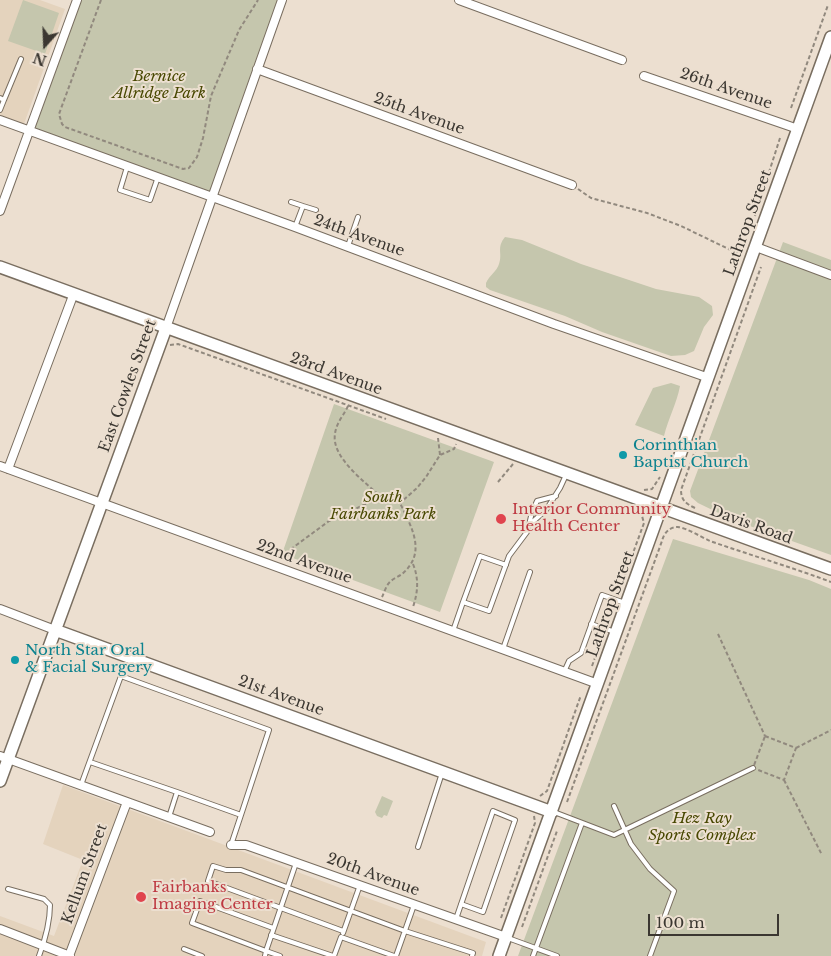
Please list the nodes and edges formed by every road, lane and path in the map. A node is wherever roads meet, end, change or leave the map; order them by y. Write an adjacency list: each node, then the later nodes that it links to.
1 (101, 0): 2 (path)
2 (258, 0)
3 (282, 0): 10 (street, East Cowles Street)
4 (459, 0): 9 (street)
5 (75, 1): 17 (street)
6 (828, 5): 13 (path)
7 (831, 37): 16 (street, Lathrop Street)
8 (21, 59): 12 (lane)
9 (622, 60)
10 (257, 69): 21 (street, 25th Avenue); 22 (street, East Cowles Street)
11 (644, 76): 16 (street, 26th Avenue)
12 (2, 99): 14 (lane)
13 (791, 108)
14 (0, 110)
15 (0, 120): 17 (street, 24th Avenue)
16 (798, 129): 31 (street, Lathrop Street)
17 (31, 131): 19 (street, 24th Avenue); 26 (street)
18 (780, 138): 28 (path)
19 (127, 166): 20 (street, 24th Avenue); 20 (lane)
20 (158, 177): 22 (street, 24th Avenue)
21 (572, 185): 32 (path)
22 (212, 197): 29 (street, 24th Avenue); 37 (street, East Cowles Street)
23 (291, 202): 24 (lane)
24 (303, 206): 25 (lane); 29 (lane)
25 (316, 210)
26 (0, 211)
27 (358, 217): 30 (lane)
28 (753, 221)
29 (296, 227): 30 (street, 24th Avenue)
30 (348, 246): 39 (street, 24th Avenue)
31 (756, 247): 35 (street); 39 (street, Lathrop Street)
32 (741, 255)
33 (761, 266): 57 (path)
34 (0, 267): 36 (street, 23rd Avenue)
35 (831, 274)
36 (74, 293): 37 (street, 23rd Avenue); 46 (street)
37 (166, 328): 48 (street, 23rd Avenue); 53 (street, East Cowles Street)
38 (168, 348): 40 (path)
39 (709, 378): 56 (street, Lathrop Street)
40 (348, 405): 41 (path); 52 (path)
41 (393, 422)
42 (438, 438): 44 (path)
43 (456, 444): 44 (path)
44 (440, 455): 54 (path)
45 (513, 464): 49 (path)
46 (4, 467): 53 (street, 22nd Avenue)
47 (662, 472): 50 (path)
48 (566, 473): 51 (lane); 56 (street, 23rd Avenue)
49 (498, 482)
50 (642, 489)
51 (556, 496): 58 (lane); 58 (lane)
52 (381, 497): 54 (path); 62 (path)
53 (102, 503): 62 (street, 22nd Avenue); 71 (street, East Cowles Street)
54 (400, 503): 59 (path)
55 (632, 508): 66 (path)
56 (662, 508): 61 (street, Davis Road); 66 (street, Lathrop Street)
57 (696, 509)
58 (530, 525): 60 (lane)
59 (412, 564): 67 (path); 69 (path)
60 (506, 565): 65 (lane); 65 (lane)
61 (831, 569)
62 (284, 570): 67 (street, 22nd Avenue)
63 (530, 572): 75 (lane)
64 (831, 582): 93 (path)
65 (463, 602): 72 (lane)
66 (621, 602): 70 (lane); 73 (street, Lathrop Street); 73 (path)
67 (378, 604): 69 (street, 22nd Avenue)
68 (0, 609): 71 (street, 21st Avenue)
69 (411, 616): 72 (street, 22nd Avenue)
70 (591, 624): 73 (lane); 77 (lane)
71 (55, 630): 83 (street, East Cowles Street); 86 (street, 21st Avenue)
72 (453, 631): 75 (street, 22nd Avenue)
73 (611, 631): 76 (path); 78 (street, Lathrop Street)
74 (718, 634): 81 (path)
75 (503, 649): 77 (street, 22nd Avenue)
76 (592, 666)
77 (564, 672): 78 (street, 22nd Avenue)
78 (598, 684): 95 (street, Lathrop Street)
79 (582, 696): 91 (path)
80 (831, 730): 82 (path)
81 (765, 736): 82 (path); 85 (path)
82 (796, 748): 87 (path)
83 (4, 757): 88 (street, East Cowles Street); 89 (street)
84 (90, 762): 89 (lane); 90 (lane); 97 (lane)
85 (753, 768): 87 (path); 100 (lane)
86 (443, 771): 95 (street, 21st Avenue); 104 (lane)
87 (784, 780): 105 (path)
88 (0, 781)
89 (81, 785): 92 (street)
90 (177, 792): 97 (lane); 98 (lane)
91 (537, 796)
92 (127, 802): 98 (street); 129 (street, Kellum Street)
93 (567, 802)
94 (614, 806): 100 (lane)
95 (552, 812): 99 (lane); 123 (street, Lathrop Street)
96 (530, 813): 114 (path)
97 (240, 815): 103 (lane)
98 (169, 817): 102 (street)
99 (582, 823): 100 (lane); 125 (lane)
100 (625, 829): 138 (lane)
101 (557, 831): 116 (path)
102 (210, 832)
103 (231, 845): 106 (street, 20th Avenue)
104 (418, 847)
105 (822, 855)
106 (296, 863): 107 (street, 20th Avenue); 108 (lane)
107 (360, 885): 111 (street, 20th Avenue); 113 (lane)
108 (287, 887): 112 (lane); 112 (lane); 113 (lane)
109 (8, 889): 124 (lane)
110 (461, 904): 110 (lane); 115 (lane)
111 (414, 905): 115 (street, 20th Avenue); 120 (lane)
112 (280, 908): 117 (lane); 119 (lane)
113 (351, 910): 119 (lane); 120 (lane)
114 (501, 918)
115 (456, 919): 123 (street, 20th Avenue)
116 (522, 927)
117 (273, 928): 121 (lane); 127 (lane)
118 (0, 929): 124 (street)
119 (343, 931): 122 (lane)
120 (405, 931): 133 (lane); 134 (lane)
121 (271, 935): 127 (lane); 132 (lane)
122 (341, 937): 132 (lane); 133 (lane)
123 (506, 937): 125 (lane); 135 (street, Lathrop Street)
124 (43, 946): 128 (lane); 129 (street)
125 (535, 948): 136 (lane); 137 (lane)
126 (184, 949): 130 (lane)
127 (265, 954): 131 (lane)
128 (38, 956)
129 (70, 956)
130 (202, 956)
131 (280, 956)
132 (334, 956)
133 (395, 956)
134 (472, 956)
135 (499, 956)
136 (533, 956)
137 (556, 956)
138 (650, 956)

